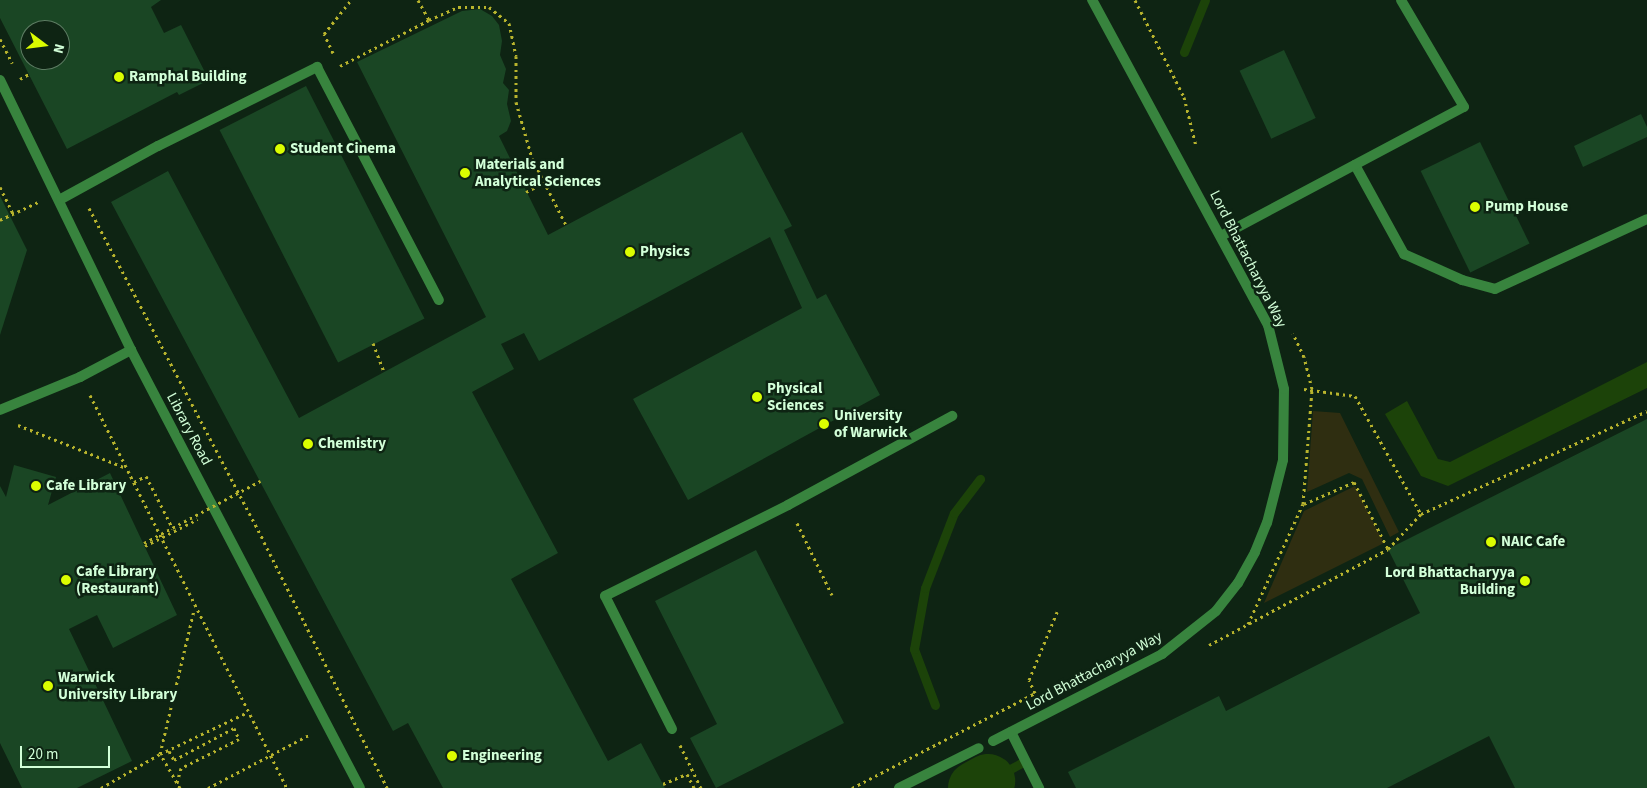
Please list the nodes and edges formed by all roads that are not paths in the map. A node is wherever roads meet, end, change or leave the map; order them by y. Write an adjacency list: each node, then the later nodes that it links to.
1 (1092, 0): 7 (street, Lord Bhattacharyya Way)
2 (1401, 0): 4 (street)
3 (0, 80): 5 (street, Library Road)
4 (1354, 165): 6 (street); 7 (street)
5 (60, 199): 8 (street); 9 (street, Library Road)
6 (1647, 219)
7 (1222, 236): 13 (street, Lord Bhattacharyya Way)
8 (439, 300)
9 (131, 350): 10 (street); 16 (street, Library Road)
10 (0, 410)
11 (952, 416): 12 (street)
12 (672, 729)
13 (1011, 732): 14 (street, Lord Bhattacharyya Way); 18 (street)
14 (993, 741)
15 (980, 748): 17 (street)
16 (360, 788)
17 (899, 788)
18 (1039, 788)

